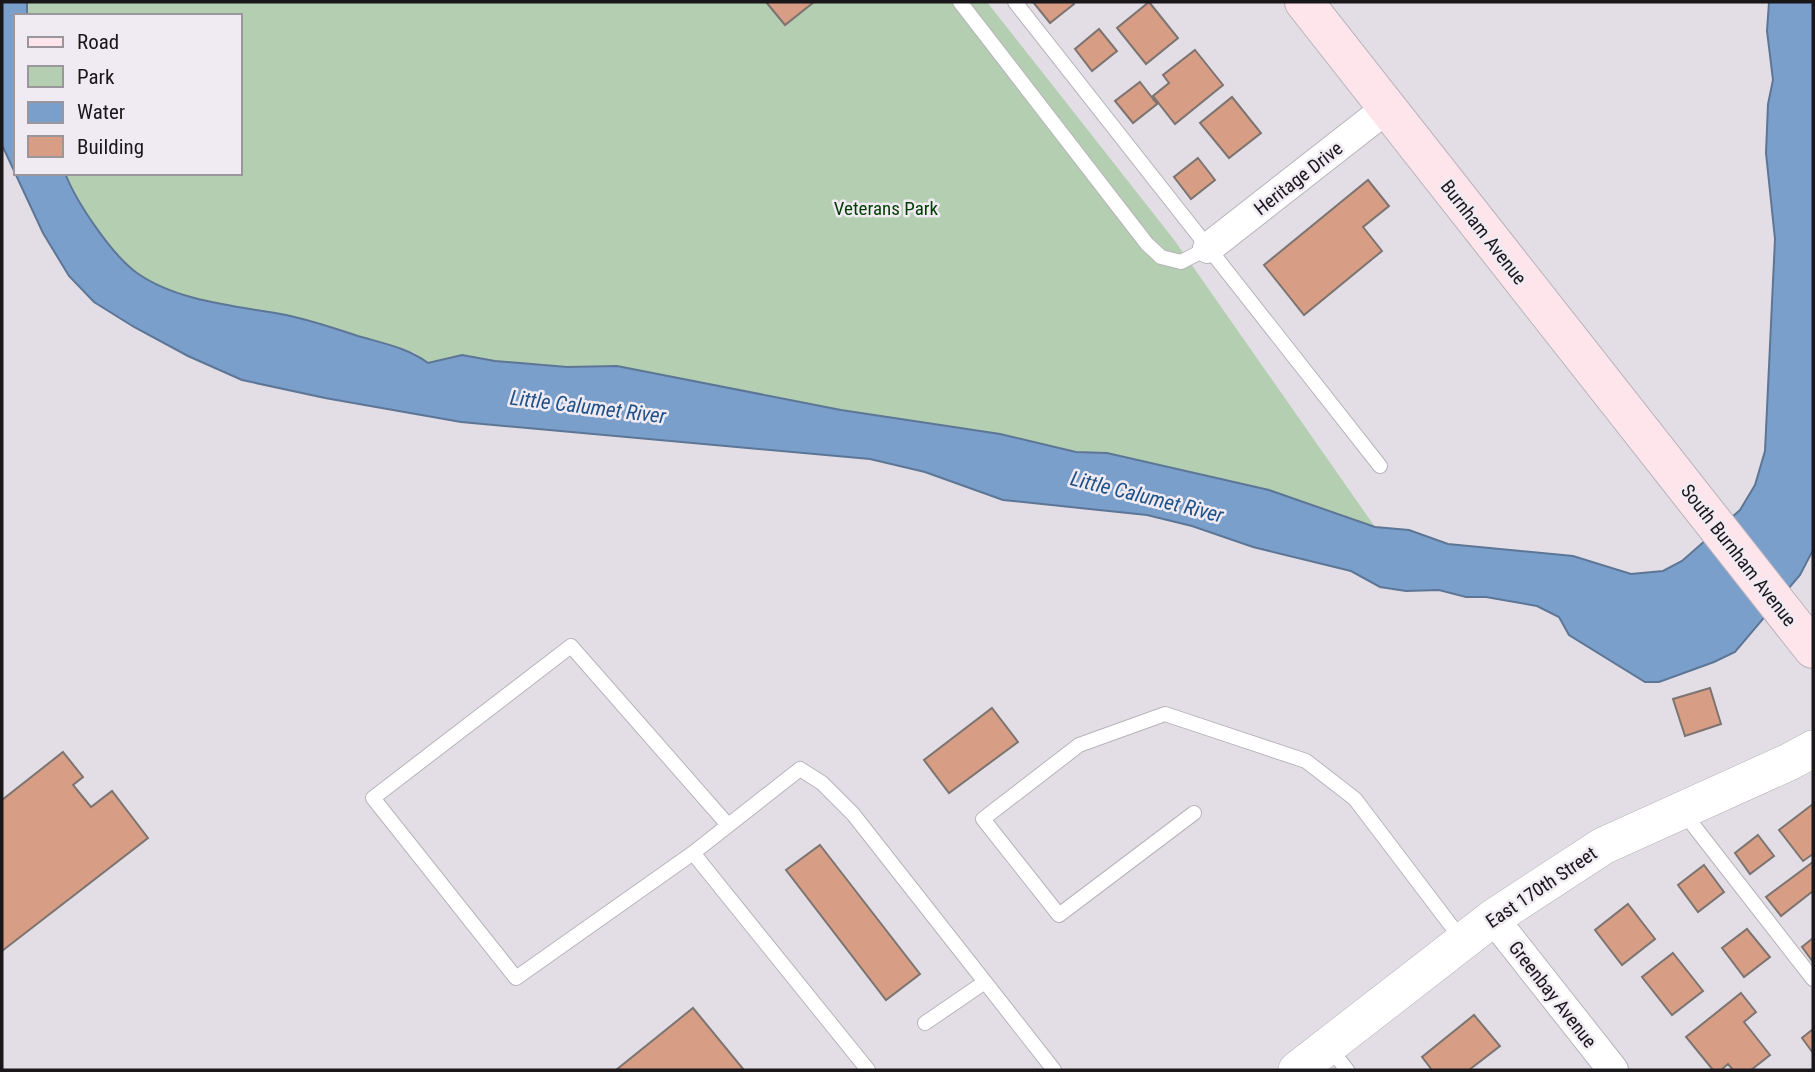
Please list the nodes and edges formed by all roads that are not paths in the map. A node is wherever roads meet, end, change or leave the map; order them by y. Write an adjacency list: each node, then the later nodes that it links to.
1 (960, 2): 5 (lane)
2 (1015, 2): 5 (lane)
3 (1304, 2): 4 (main road, Burnham Avenue)
4 (1387, 108): 5 (street, Heritage Drive); 6 (main road, Burnham Avenue)
5 (1208, 247): 7 (lane)
6 (1664, 461): 8 (main road, South Burnham Avenue)
7 (1380, 466)
8 (1813, 649)
9 (1813, 749): 10 (street, East 170th Street)
10 (1682, 811): 14 (street, East 170th Street); 16 (lane)
11 (1194, 813): 15 (lane)
12 (728, 825): 13 (lane); 13 (lane); 17 (lane)
13 (693, 853): 20 (lane)
14 (1493, 918): 15 (street, East 170th Street); 23 (street, Greenbay Avenue)
15 (1463, 941): 19 (street, East 170th Street)
16 (1813, 979)
17 (985, 982): 18 (lane); 21 (lane)
18 (925, 1023)
19 (1338, 1058): 22 (street, East 170th Street)
20 (868, 1070)
21 (1054, 1070)
22 (1297, 1070)
23 (1613, 1070)

